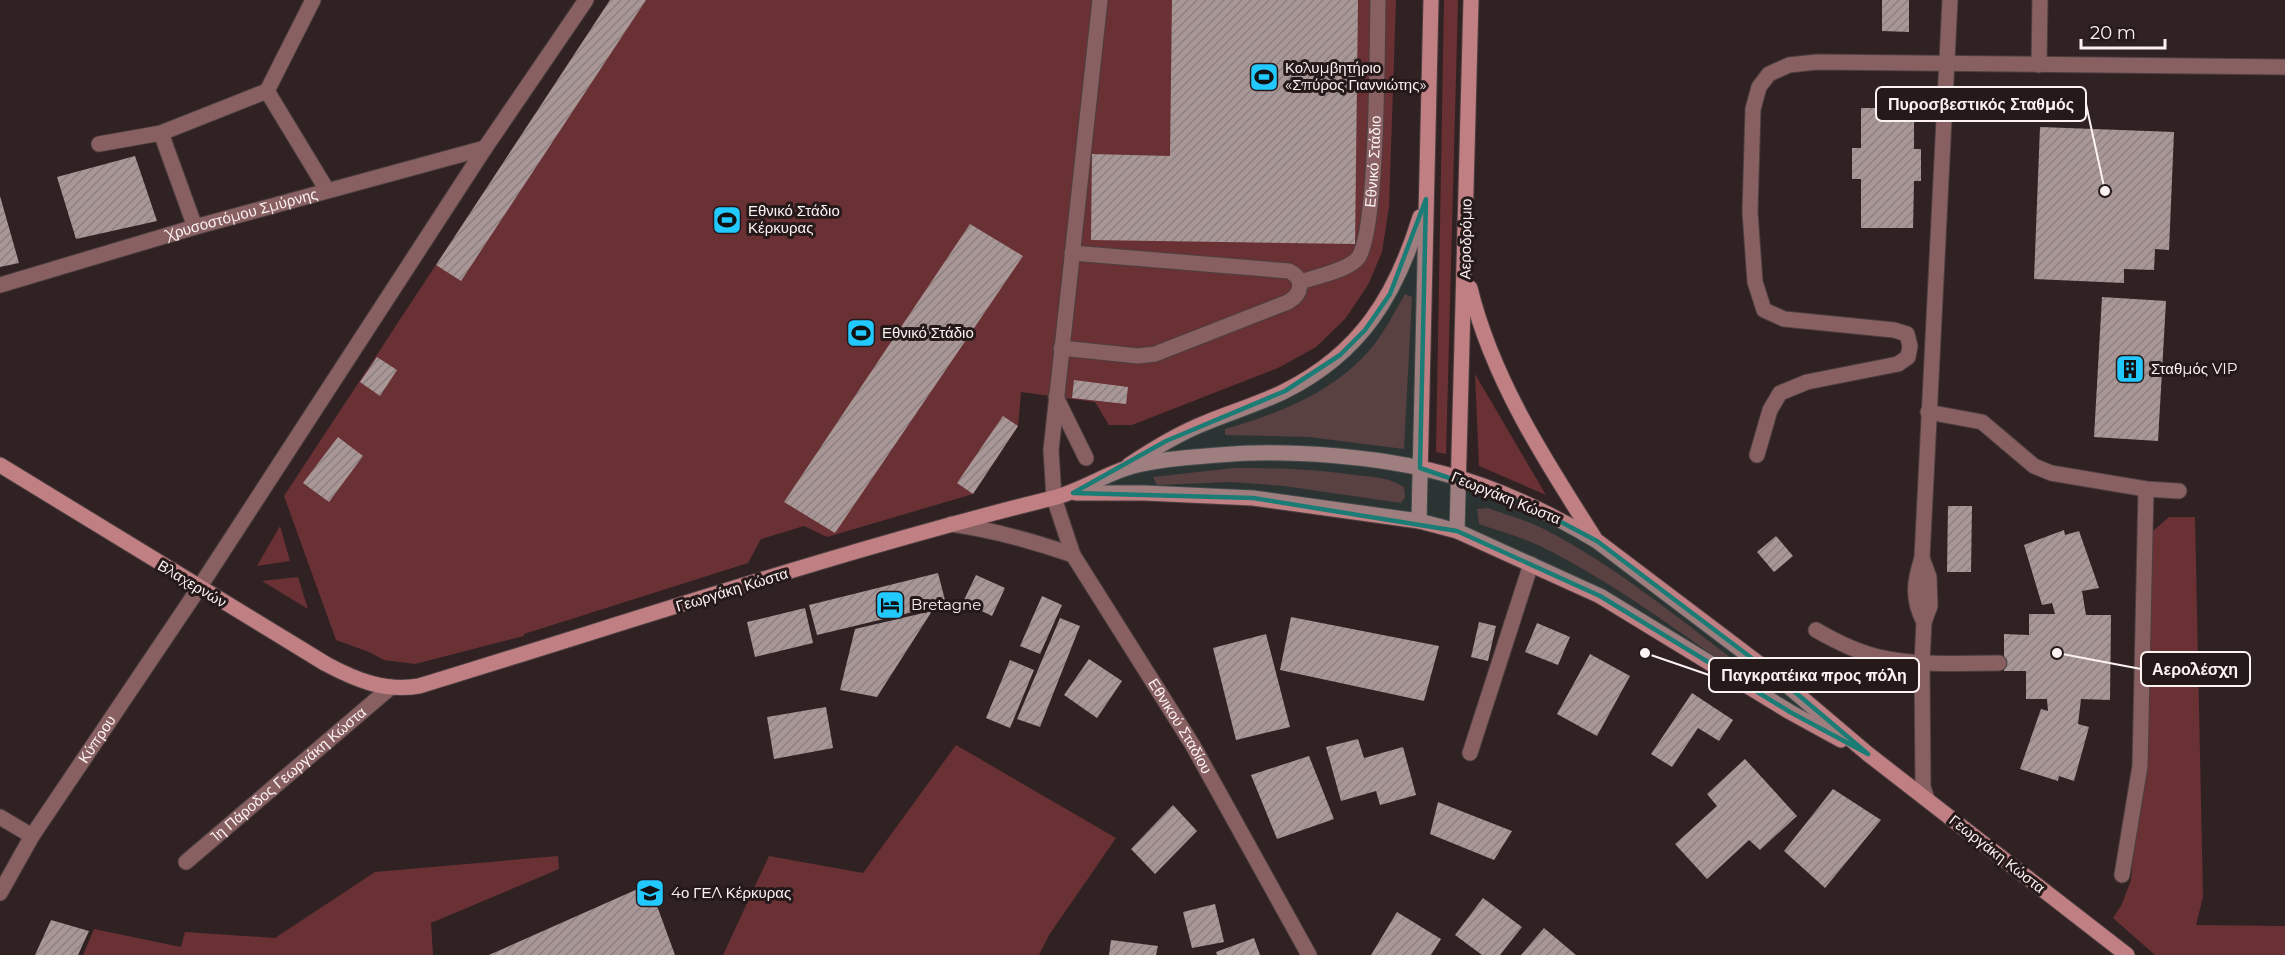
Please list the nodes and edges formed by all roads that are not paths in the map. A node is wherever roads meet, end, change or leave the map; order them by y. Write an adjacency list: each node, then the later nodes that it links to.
1 (313, 0): 12 (street)
2 (586, 0): 15 (street, Κύπρου)
3 (1100, 0): 19 (street)
4 (1378, 0): 21 (street, Εθνικό Στάδιο)
5 (1431, 0): 17 (main road)
6 (1471, 0): 20 (main road, Αεροδρόμιο)
7 (1950, 0): 9 (street)
8 (2040, 0): 10 (street)
9 (1948, 65): 10 (street); 23 (street); 25 (street)
10 (2039, 65): 11 (street)
11 (2285, 67)
12 (267, 91): 13 (street); 16 (street)
13 (161, 133): 14 (street); 18 (street)
14 (99, 144)
15 (485, 148): 16 (street, Χρυσοστόμου Σμύρνης); 44 (street, Κύπρου)
16 (327, 190): 18 (street, Χρυσοστόμου Σμύρνης)
17 (1426, 199): 31 (main road); 32 (main road)
18 (195, 227): 22 (street, Χρυσοστόμου Σμύρνης)
19 (1072, 253): 21 (street); 24 (street)
20 (1465, 268): 33 (main road, Αεροδρόμιο); 41 (main road)
21 (1300, 282): 24 (street)
22 (0, 285)
23 (1910, 345): 25 (street); 28 (street)
24 (1061, 348): 26 (street)
25 (1932, 348): 27 (street)
26 (1056, 397): 29 (street); 37 (street)
27 (1928, 412): 34 (street); 46 (street)
28 (1757, 455)
29 (1086, 458)
30 (0, 465): 44 (main road, Βλαχερνών)
31 (1420, 468): 32 (main road, Γεωργάκη Κώστα); 33 (main road, Γεωργάκη Κώστα); 38 (main road)
32 (1122, 469): 36 (main road, Γεωργάκη Κώστα)
33 (1460, 478): 40 (main road, Αεροδρόμιο); 41 (main road, Γεωργάκη Κώστα)
34 (2146, 489): 35 (street); 55 (street)
35 (2179, 491)
36 (1073, 493): 37 (main road, Γεωργάκη Κώστα); 38 (main road, Γεωργάκη Κώστα)
37 (1054, 498): 39 (main road, Γεωργάκη Κώστα); 42 (street, Εθνικού Σταδίου)
38 (1419, 521): 40 (main road, Γεωργάκη Κώστα)
39 (947, 524): 42 (street); 48 (main road, Γεωργάκη Κώστα)
40 (1457, 531): 43 (main road, Γεωργάκη Κώστα)
41 (1597, 542): 50 (main road, Γεωργάκη Κώστα)
42 (1073, 555): 57 (street, Εθνικού Σταδίου)
43 (1531, 564): 49 (street); 50 (main road, Γεωργάκη Κώστα)
44 (199, 588): 48 (main road, Βλαχερνών); 53 (street, Κύπρου)
45 (1816, 630): 46 (street)
46 (1922, 663): 47 (street); 51 (street)
47 (1999, 663)
48 (391, 687): 54 (street, 1η Πάροδος Γεωργάκη Κώστα)
49 (1470, 753)
50 (1868, 754): 51 (main road, Γεωργάκη Κώστα)
51 (1927, 799): 58 (main road, Γεωργάκη Κώστα)
52 (0, 817): 53 (street)
53 (32, 836): 56 (street, Κύπρου)
54 (186, 862)
55 (2122, 875)
56 (0, 893)
57 (1308, 955)
58 (2127, 955)

